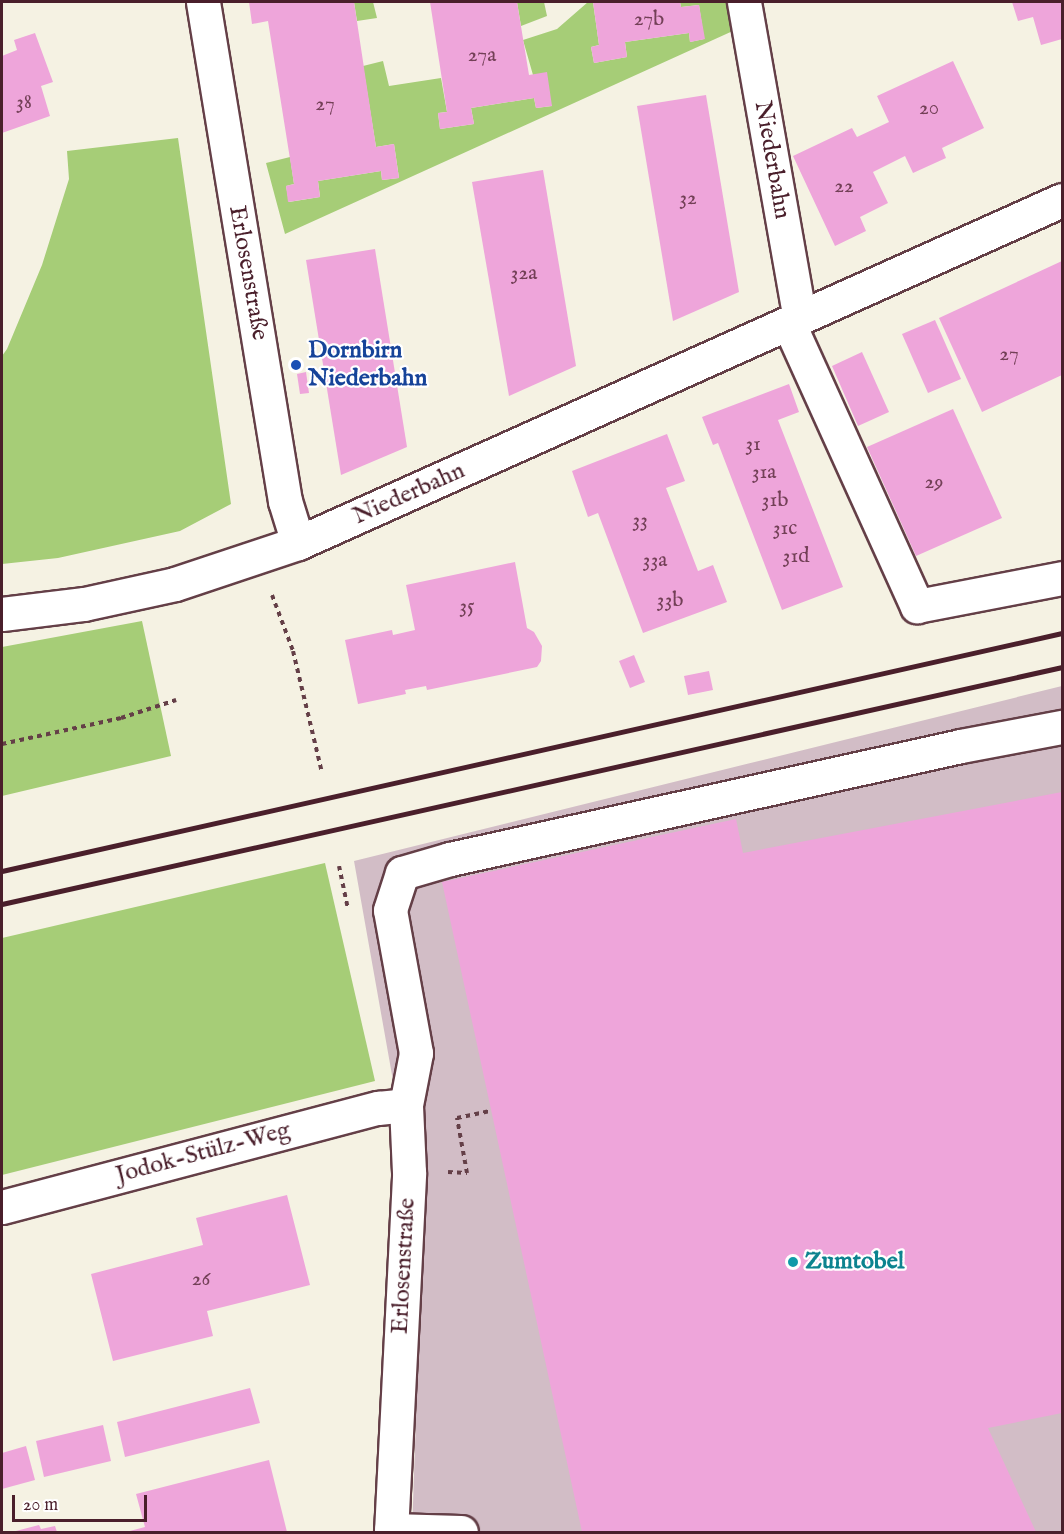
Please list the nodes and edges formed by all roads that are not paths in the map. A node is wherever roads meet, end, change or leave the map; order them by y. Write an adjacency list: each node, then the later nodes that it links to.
1 (203, 2): 5 (street, Erlosenstraße)
2 (744, 2): 4 (street, Niederbahn)
3 (1062, 200): 4 (street, Niederbahn)
4 (794, 321): 5 (street, Niederbahn); 6 (street)
5 (298, 543): 7 (street, Niederbahn)
6 (1062, 578)
7 (2, 614)
8 (1062, 727): 9 (street, Erlosenstraße)
9 (406, 1105): 10 (street, Jodok-Stülz-Weg); 11 (street, Erlosenstraße)
10 (2, 1207)
11 (391, 1531): 12 (street)
12 (461, 1532)

